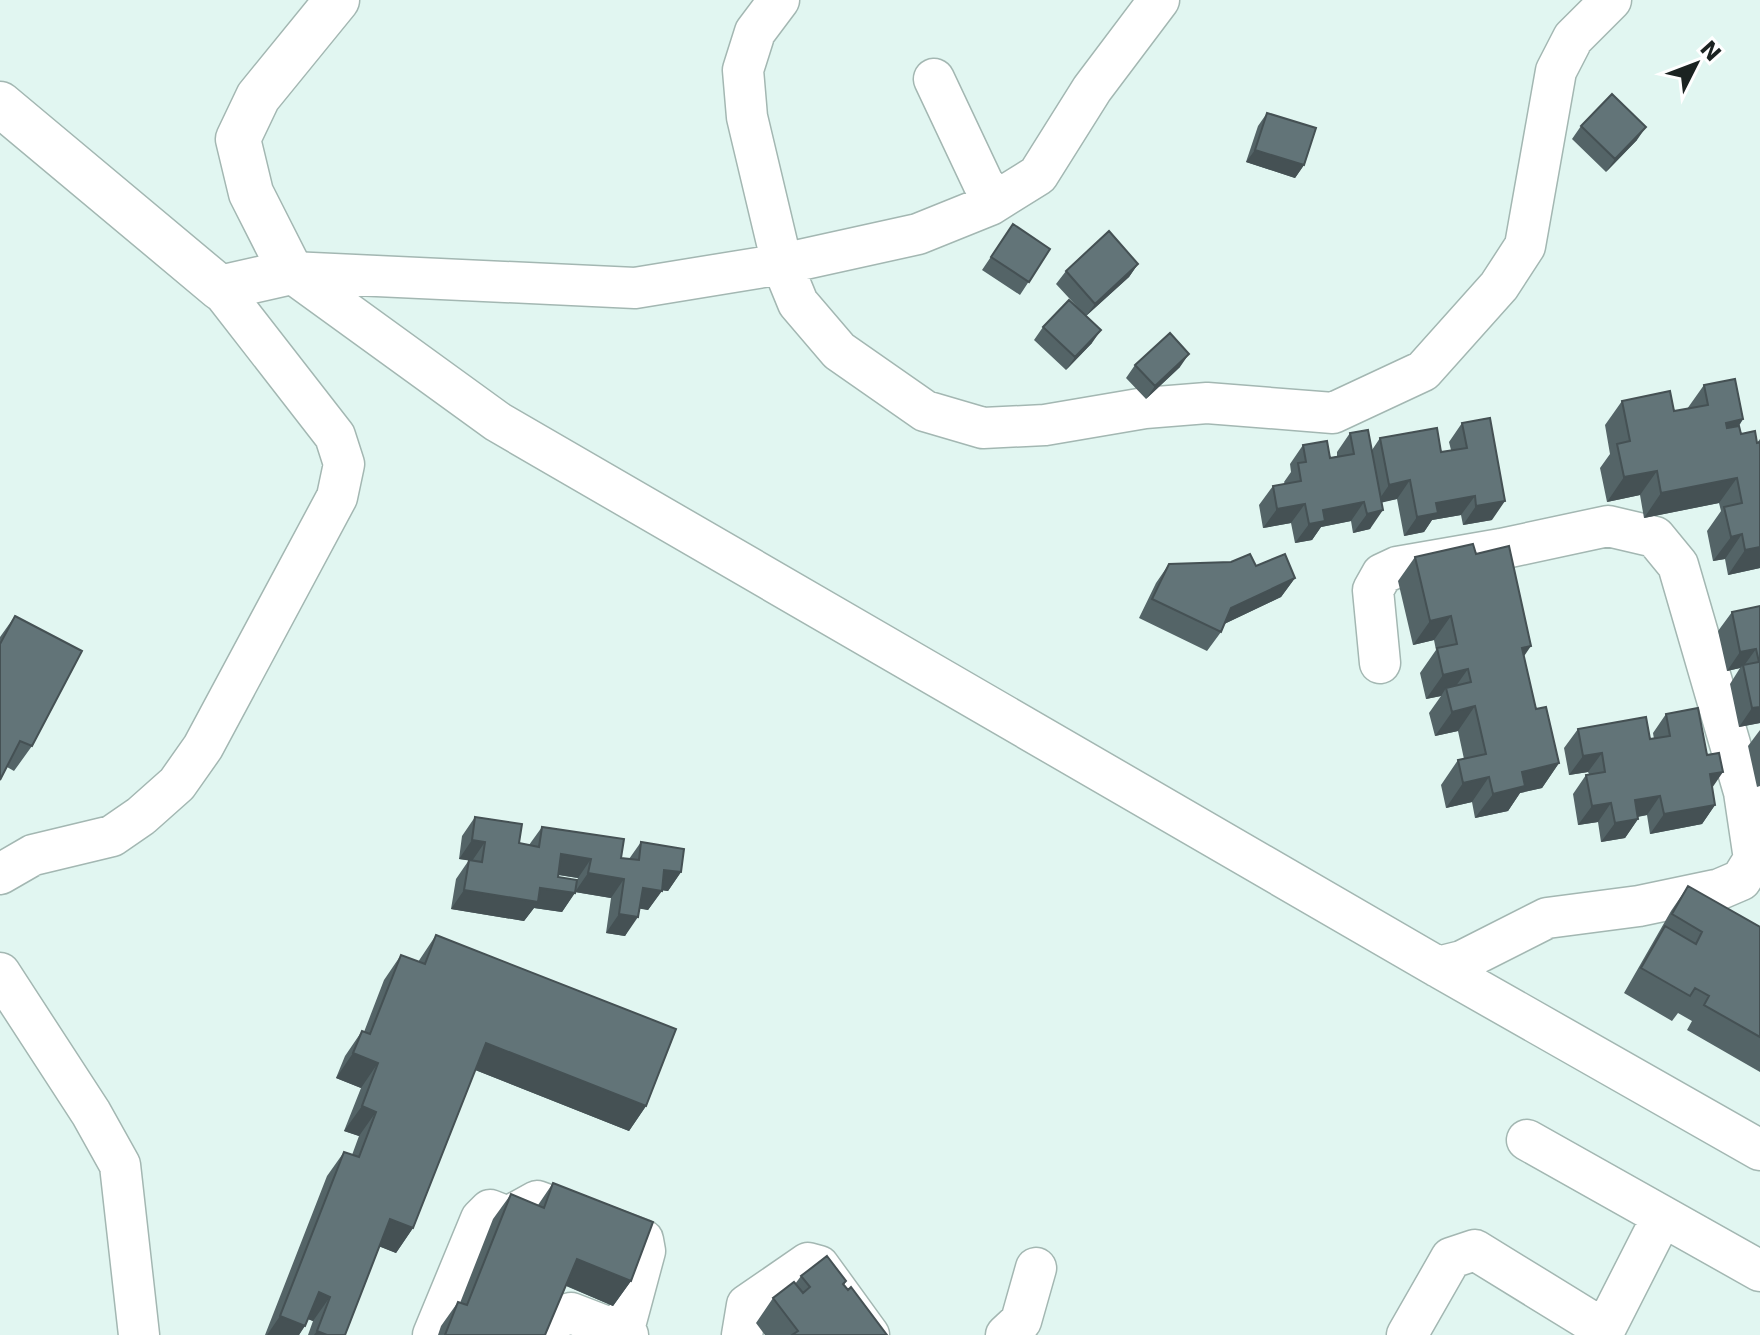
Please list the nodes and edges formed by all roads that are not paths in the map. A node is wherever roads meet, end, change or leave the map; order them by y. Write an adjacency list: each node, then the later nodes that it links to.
1 (337, 0): 9 (street)
2 (779, 0): 8 (street)
3 (1159, 0): 7 (street)
4 (1611, 0): 8 (street)
5 (934, 79): 7 (street)
6 (0, 104): 10 (street)
7 (997, 200): 8 (street)
8 (782, 264): 9 (street)
9 (291, 272): 10 (street); 13 (street)
10 (220, 288): 12 (street)
11 (1380, 663): 13 (street)
12 (0, 874)
13 (1438, 967): 16 (street)
14 (0, 973): 22 (street)
15 (1527, 1140): 17 (street)
16 (1760, 1150)
17 (1662, 1217): 19 (street); 20 (street)
18 (1036, 1268): 27 (street)
19 (1760, 1271)
20 (1603, 1332): 28 (street)
21 (626, 1334): 23 (street); 24 (street)
22 (139, 1335)
23 (433, 1335)
24 (544, 1335)
25 (742, 1335): 26 (street)
26 (869, 1335)
27 (1006, 1335)
28 (1407, 1335)

